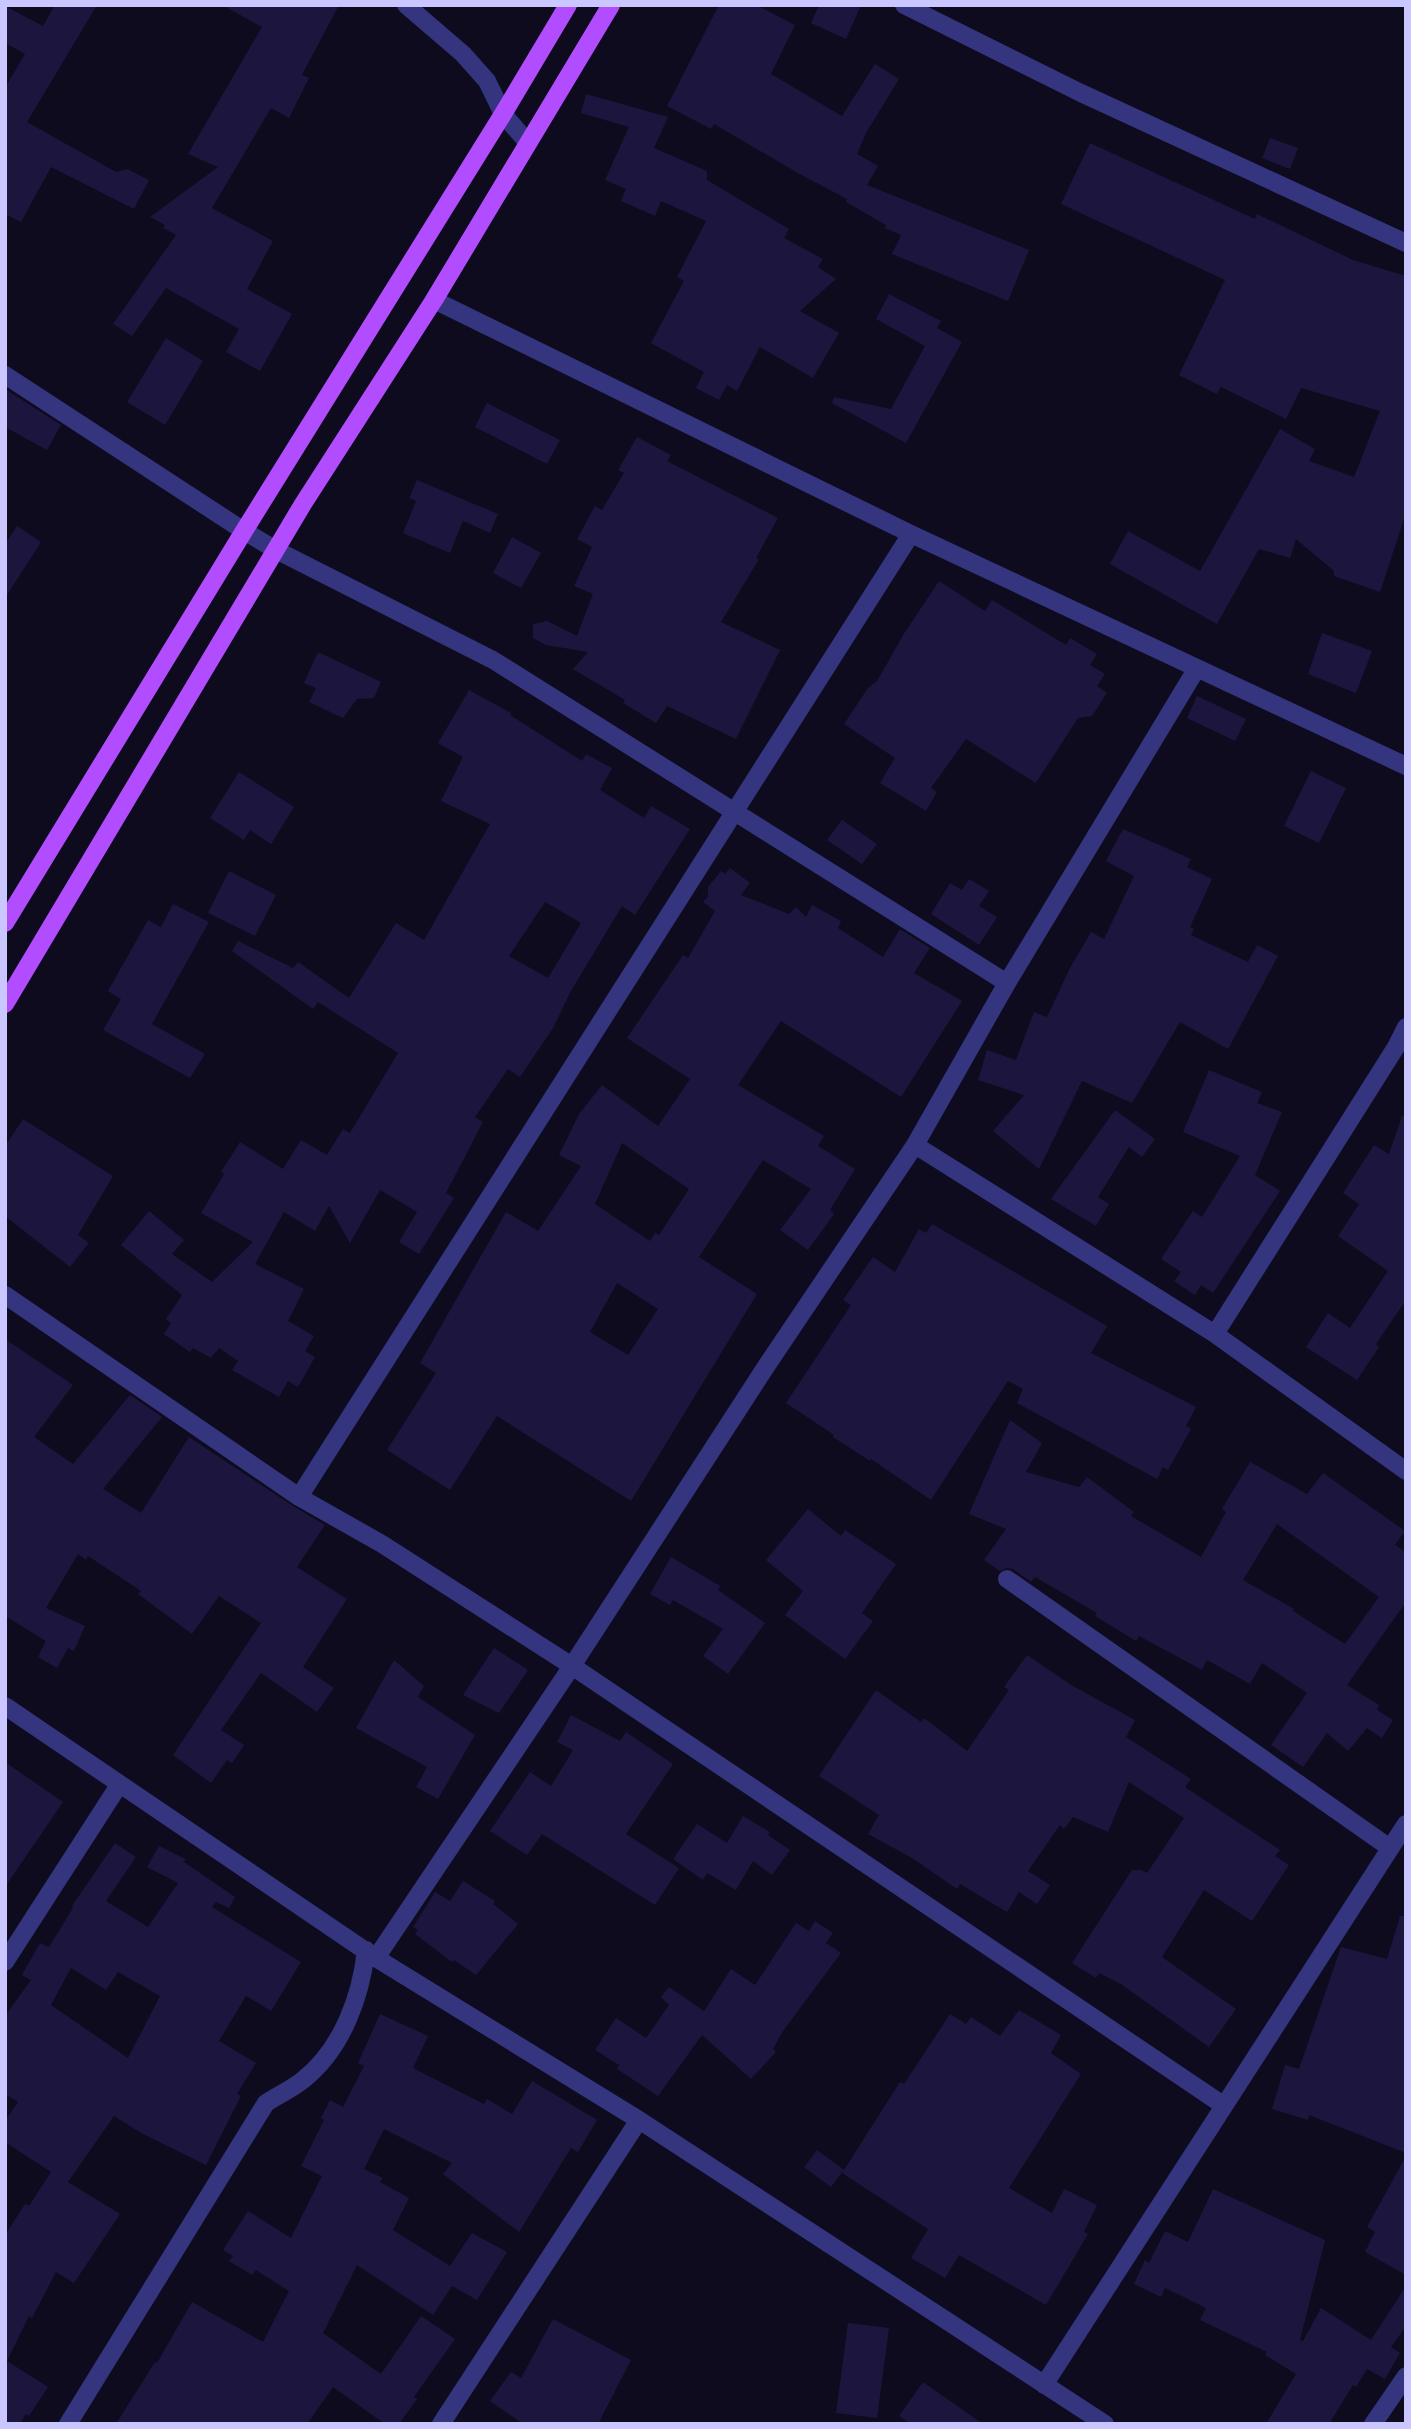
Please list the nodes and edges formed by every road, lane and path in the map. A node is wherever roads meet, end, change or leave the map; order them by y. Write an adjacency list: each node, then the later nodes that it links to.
1 (406, 5): 5 (street)
2 (568, 5): 5 (main road)
3 (611, 5): 6 (main road)
4 (904, 5): 7 (street)
5 (503, 114): 6 (street); 10 (main road)
6 (528, 143): 8 (main road)
7 (1406, 243)
8 (434, 300): 11 (street); 12 (main road)
9 (5, 375): 10 (street)
10 (244, 531): 12 (street); 16 (main road)
11 (911, 534): 13 (street); 15 (street)
12 (276, 550): 15 (street); 18 (main road)
13 (1197, 668): 14 (street); 17 (street)
14 (1406, 766)
15 (734, 811): 17 (street); 24 (street)
16 (5, 923)
17 (1007, 983): 20 (street)
18 (5, 1004)
19 (1406, 1027): 22 (street)
20 (915, 1145): 22 (street); 26 (street)
21 (5, 1295): 24 (street)
22 (1215, 1334): 23 (street)
23 (1406, 1471)
24 (299, 1497): 26 (street)
25 (1007, 1579): 30 (street)
26 (572, 1667): 31 (street); 33 (street)
27 (5, 1706): 28 (street)
28 (119, 1785): 31 (street); 32 (street)
29 (1406, 1824): 30 (street)
30 (1390, 1848): 33 (street)
31 (371, 1954): 34 (street); 37 (street)
32 (5, 1962)
33 (1223, 2105): 36 (street)
34 (639, 2119): 36 (street); 38 (street)
35 (1406, 2376): 40 (street)
36 (1044, 2385): 39 (street)
37 (68, 2424)
38 (441, 2424)
39 (1105, 2424)
40 (1373, 2424)

